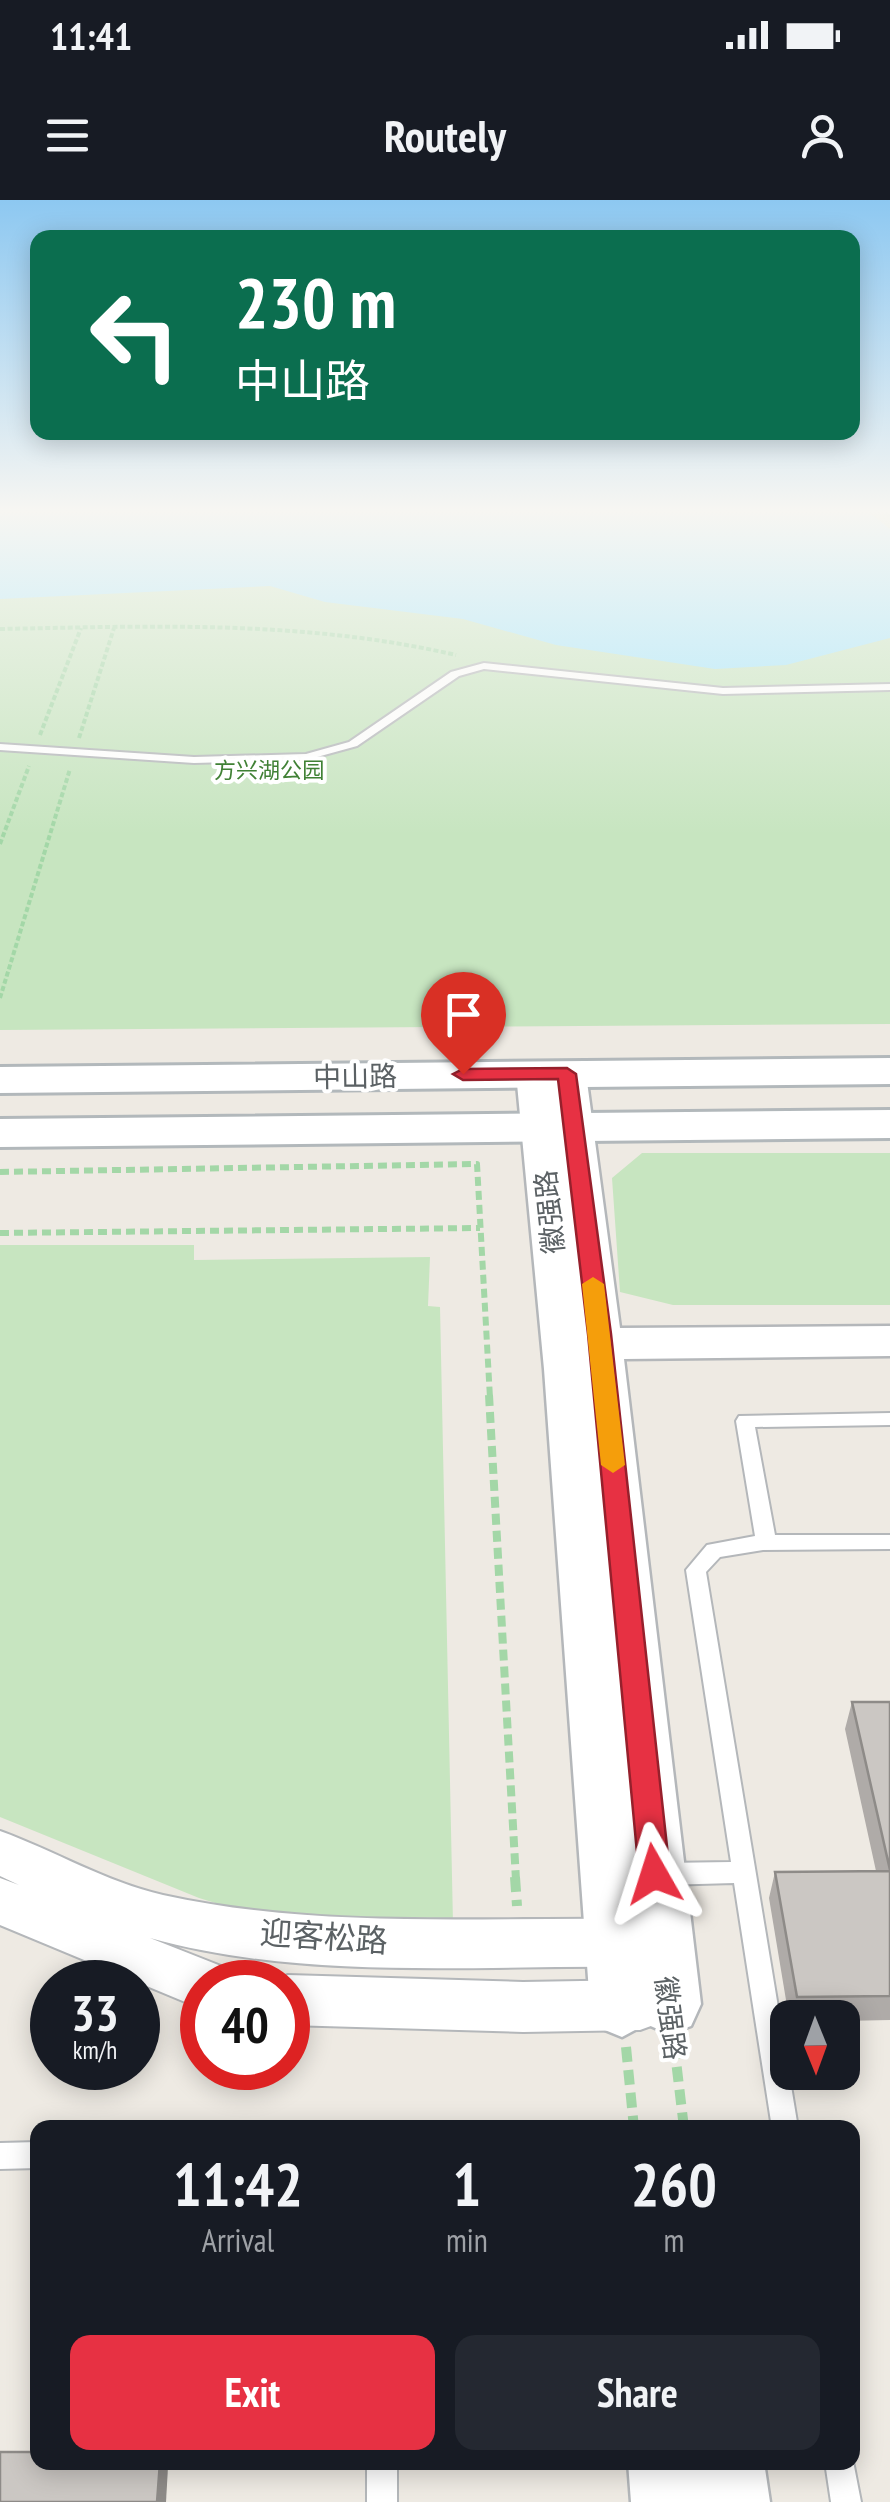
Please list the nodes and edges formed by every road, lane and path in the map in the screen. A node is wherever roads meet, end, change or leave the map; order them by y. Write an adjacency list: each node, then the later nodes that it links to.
1 (114, 628): 2 (path); 3 (path); 6 (path)
2 (0, 629)
3 (495, 666): 4 (lane); 6 (lane)
4 (890, 687)
5 (0, 748): 6 (lane)
6 (74, 755): 7 (path)
7 (0, 998)
8 (890, 1071): 9 (main road, 中山路)
9 (551, 1074): 10 (main road, 中山路); 12 (street, 徽强路)
10 (0, 1080)
11 (890, 1124): 12 (main road, 中山路)
12 (556, 1127): 13 (main road, 中山路); 18 (street, 徽强路)
13 (0, 1133)
14 (0, 1172): 15 (path)
15 (480, 1228): 16 (path); 26 (path)
16 (0, 1233)
17 (890, 1341): 18 (street)
18 (582, 1344): 24 (street, 徽强路)
19 (890, 1419): 21 (lane)
20 (890, 1542): 21 (lane)
21 (764, 1543): 23 (lane)
22 (0, 1853): 26 (street, 迎客松路)
23 (744, 1872): 24 (lane); 33 (lane)
24 (631, 1874): 27 (street, 徽强路)
25 (0, 1902): 28 (street)
26 (520, 1943): 27 (street, 迎客松路)
27 (638, 1943): 30 (street, 徽强路)
28 (180, 1978)
29 (310, 2000): 30 (street)
30 (646, 2005): 31 (path, 徽强路); 32 (path, 徽强路)
31 (635, 2120)
32 (682, 2120)
33 (784, 2120)
34 (30, 2155): 35 (lane)
35 (0, 2156)
36 (382, 2470): 40 (lane)
37 (667, 2470): 41 (street)
38 (727, 2470): 42 (street)
39 (841, 2470): 43 (lane)
40 (382, 2502)
41 (670, 2502)
42 (731, 2502)
43 (846, 2502)

